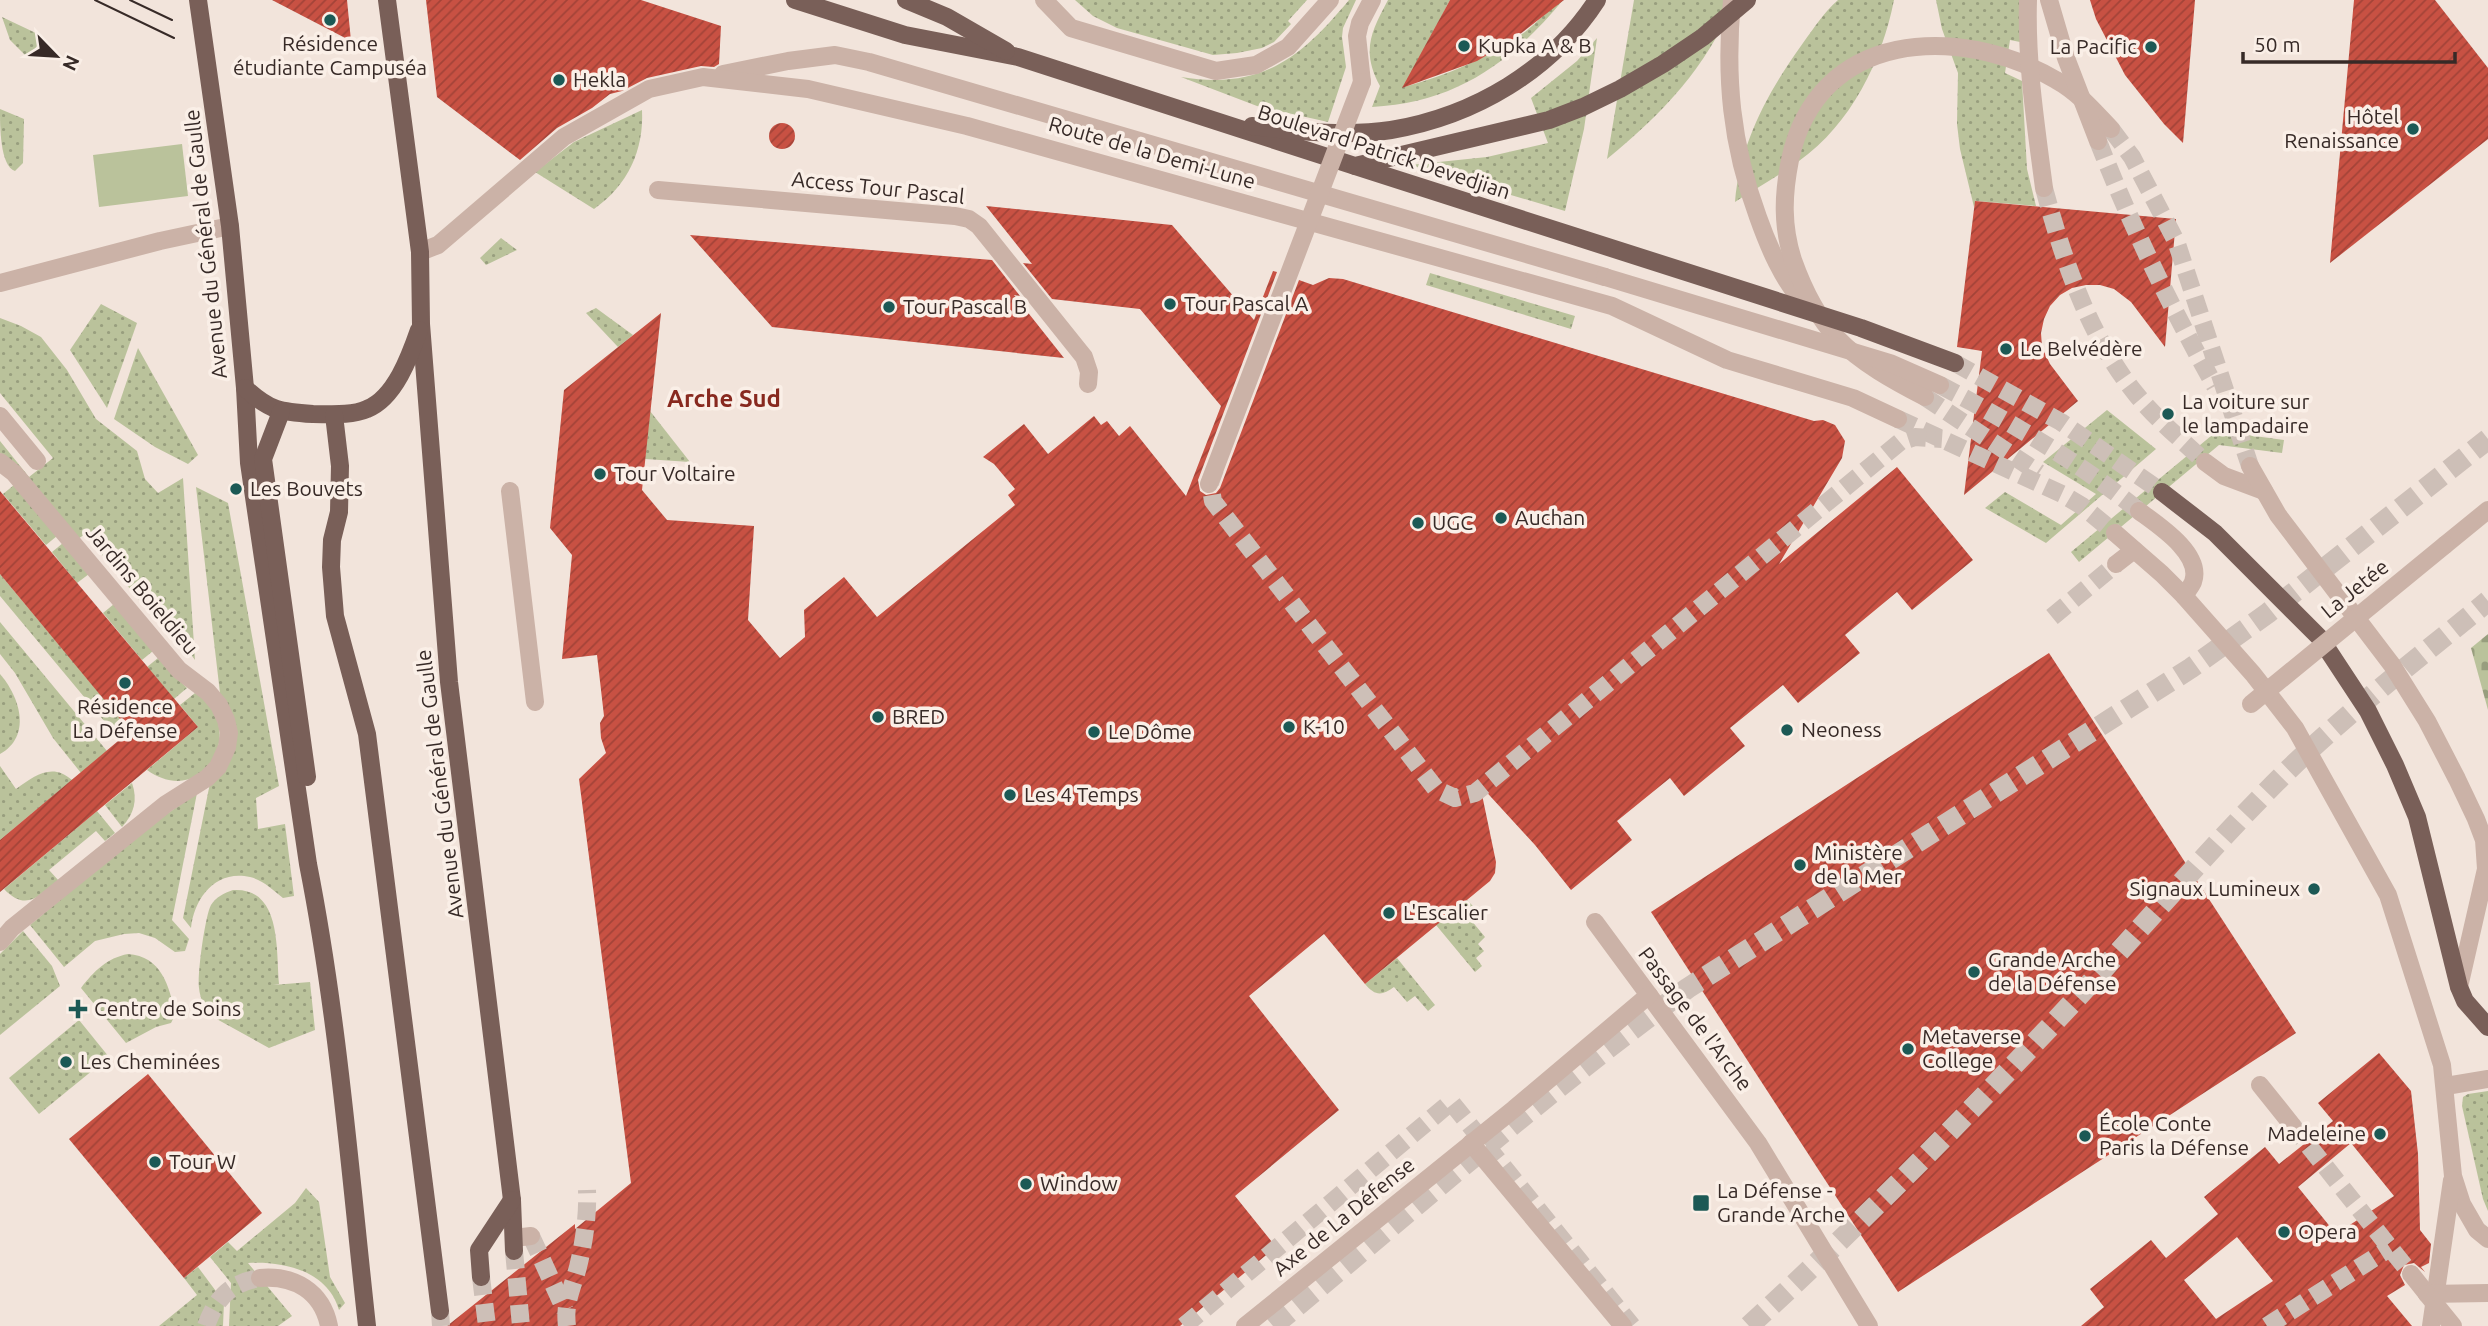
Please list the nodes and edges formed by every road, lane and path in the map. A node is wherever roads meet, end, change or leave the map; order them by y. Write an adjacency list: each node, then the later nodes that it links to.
1 (198, 0): 20 (main road, Avenue du Général de Gaulle)
2 (387, 0): 21 (main road, Avenue du Général de Gaulle)
3 (794, 0): 13 (main road, Boulevard Patrick Devedjian)
4 (906, 0): 13 (main road)
5 (1044, 0): 6 (street)
6 (1330, 0)
7 (1372, 0): 39 (street, bridge)
8 (1597, 0): 15 (main road)
9 (1732, 0): 25 (street)
10 (1747, 0): 16 (main road)
11 (2028, 0): 17 (street, bridge)
12 (2049, 0): 25 (street, bridge)
13 (1018, 57): 15 (main road, Boulevard Patrick Devedjian)
14 (703, 77): 19 (street, Route de la Demi-Lune); 21 (street, Route de la Demi-Lune); 28 (street, bridge)
15 (1214, 122): 16 (main road, Boulevard Patrick Devedjian)
16 (1355, 166): 26 (main road, Boulevard Patrick Devedjian, bridge)
17 (2044, 188)
18 (658, 190): 27 (street, Access Tour Pascal)
19 (1312, 222): 22 (street); 34 (street, Route de la Demi-Lune)
20 (230, 226): 23 (street); 29 (main road, Avenue du Général de Gaulle)
21 (420, 252): 24 (main road, Avenue du Général de Gaulle)
22 (1290, 277)
23 (0, 283)
24 (421, 324): 32 (main road, Avenue du Général de Gaulle); 62 (main road, Avenue du Général de Gaulle)
25 (1838, 338): 30 (street)
26 (1955, 363)
27 (1088, 384)
28 (1940, 385)
29 (245, 388): 31 (main road, Avenue du Général de Gaulle); 72 (main road)
30 (1925, 397)
31 (281, 412): 32 (main road, Avenue du Général de Gaulle); 73 (main road)
32 (334, 415): 70 (main road)
33 (0, 416): 35 (street)
34 (1898, 419)
35 (37, 461)
36 (2205, 461): 41 (street)
37 (0, 462): 52 (street, Jardins Boieldieu)
38 (2250, 466): 41 (street)
39 (1209, 485)
40 (510, 491): 49 (street)
41 (2264, 491): 53 (street)
42 (2162, 492): 53 (main road)
43 (2488, 510): 50 (street, La Jetée, bridge)
44 (2140, 511): 48 (street)
45 (2115, 533): 46 (street)
46 (2134, 550): 47 (street); 48 (street)
47 (2116, 564)
48 (2184, 596): 58 (street)
49 (535, 702)
50 (2251, 704)
51 (1595, 922): 54 (street, Passage de l'Arche)
52 (0, 942)
53 (2459, 987): 55 (main road)
54 (1649, 995): 60 (street, Axe de La Défense); 76 (street, Passage de l'Arche)
55 (2488, 1027)
56 (2488, 1079): 58 (street)
57 (2260, 1086): 59 (street)
58 (2446, 1086): 61 (street)
59 (2291, 1125)
60 (1471, 1143): 74 (street, Axe de La Défense); 75 (street)
61 (2453, 1176): 63 (street); 77 (street)
62 (512, 1200): 64 (main road, Avenue du Général de Gaulle); 66 (main road)
63 (2488, 1239)
64 (520, 1242)
65 (2411, 1274): 69 (street)
66 (481, 1277)
67 (260, 1278): 71 (street)
68 (2488, 1293): 69 (street, bridge)
69 (2427, 1294): 78 (street, bridge)
70 (440, 1311)
71 (330, 1326)
72 (367, 1326)
73 (376, 1326)
74 (1245, 1326)
75 (1623, 1326)
76 (1869, 1326)
77 (2431, 1326)
78 (2453, 1326)

